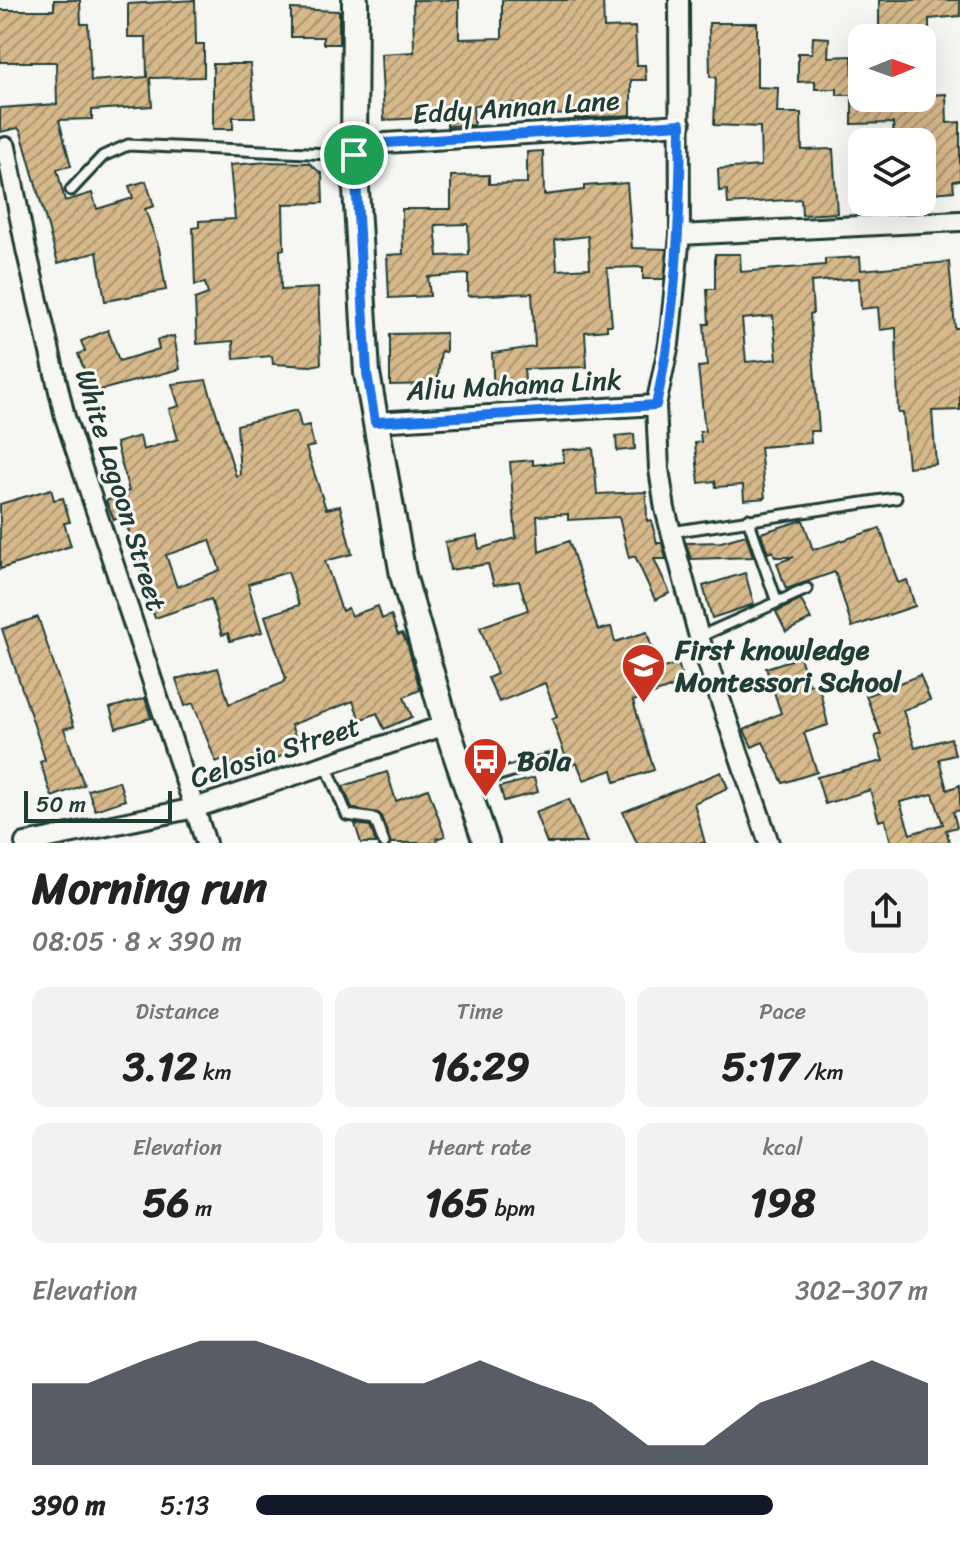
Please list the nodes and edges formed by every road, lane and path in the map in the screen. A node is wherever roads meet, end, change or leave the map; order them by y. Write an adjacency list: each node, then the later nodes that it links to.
1 (355, 0): 5 (street)
2 (679, 0): 3 (street)
3 (681, 124): 5 (street, Eddy Annan Lane); 8 (street)
4 (6, 147): 21 (street, White Lagoon Street)
5 (354, 150): 6 (lane); 10 (street)
6 (71, 190)
7 (960, 221): 8 (street)
8 (680, 235): 9 (street)
9 (656, 405): 10 (street, Aliu Mahama Link); 13 (street)
10 (375, 422): 17 (street)
11 (896, 498): 12 (lane)
12 (748, 519): 13 (lane); 15 (lane)
13 (671, 532): 16 (street)
14 (807, 589): 15 (lane)
15 (777, 602): 16 (lane)
16 (699, 637): 26 (street)
17 (446, 725): 19 (street, Celosia Street); 20 (street)
18 (554, 758): 20 (lane)
19 (326, 765): 21 (street, Celosia Street); 24 (lane)
20 (467, 785): 25 (street)
21 (195, 808): 22 (street, Celosia Street); 23 (street, White Lagoon Street)
22 (25, 843)
23 (206, 843)
24 (384, 843)
25 (486, 843)
26 (769, 843)

